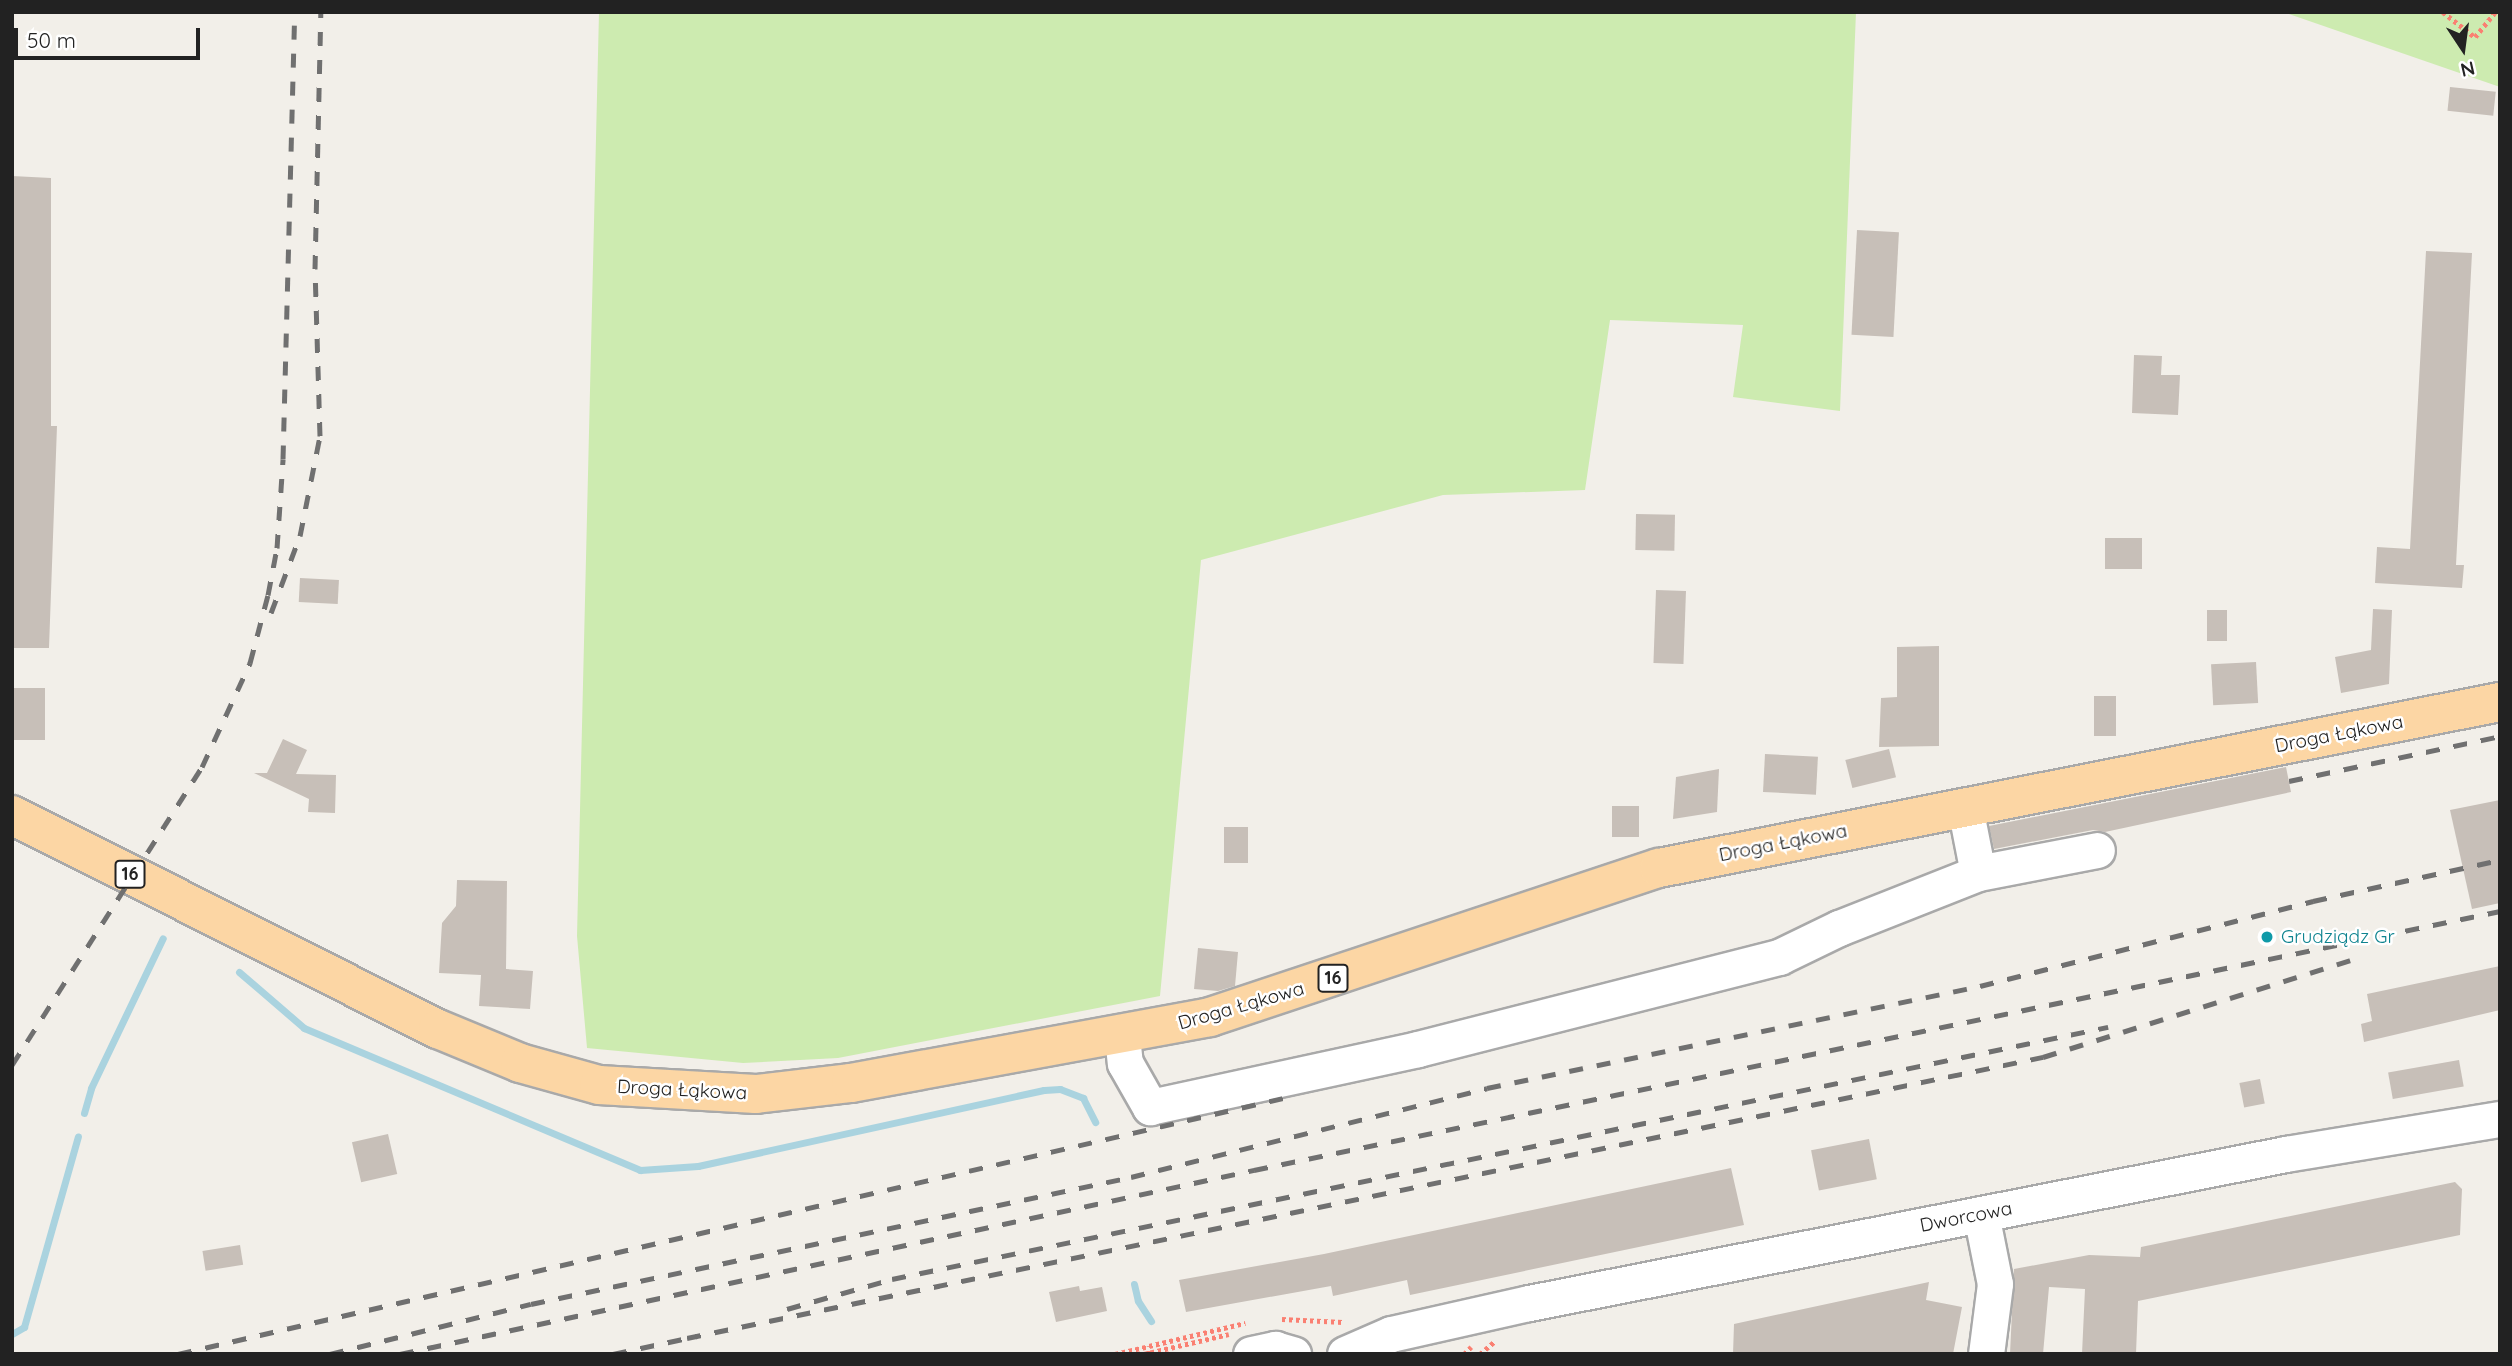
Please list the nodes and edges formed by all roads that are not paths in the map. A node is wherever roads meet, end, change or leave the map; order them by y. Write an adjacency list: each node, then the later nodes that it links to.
1 (2500, 702): 2 (main road, Droga Łąkowa / 16)
2 (1965, 807): 5 (street); 6 (main road, Droga Łąkowa / 16)
3 (12, 815): 6 (main road, Droga Łąkowa / 16)
4 (2097, 850): 5 (street)
5 (1978, 873): 6 (street)
6 (1122, 1036)
7 (2500, 1119): 8 (street, Dworcowa)
8 (1981, 1214): 9 (street, Dworcowa); 14 (street)
9 (1444, 1333): 12 (street, Dworcowa); 13 (street, Dworcowa)
10 (1251, 1354): 11 (street)
11 (1293, 1354)
12 (1345, 1354)
13 (1402, 1354)
14 (1986, 1354)

